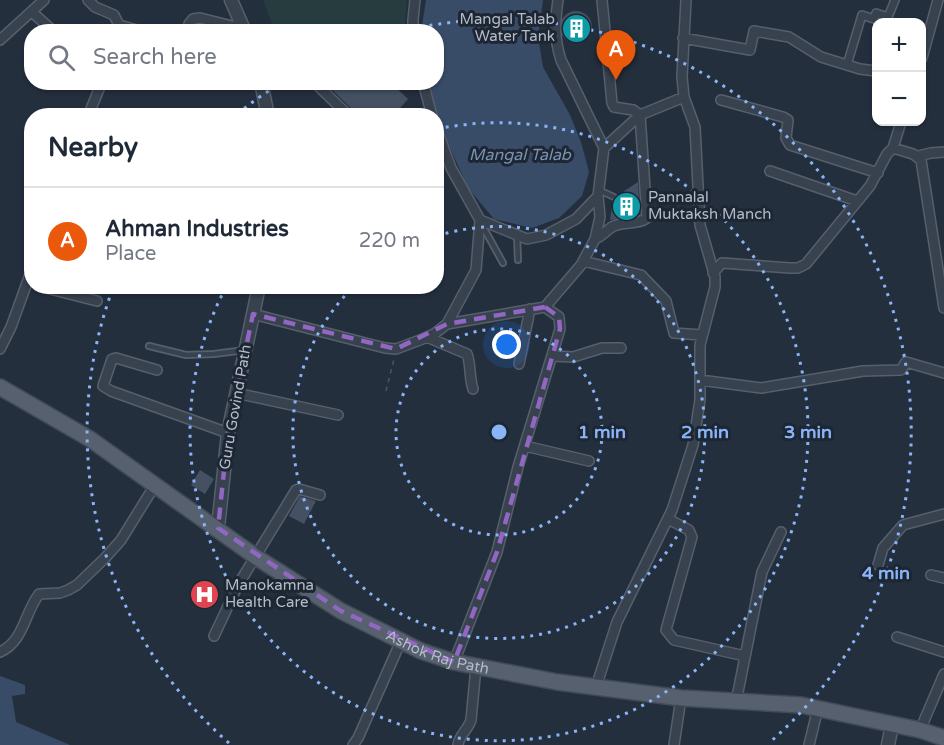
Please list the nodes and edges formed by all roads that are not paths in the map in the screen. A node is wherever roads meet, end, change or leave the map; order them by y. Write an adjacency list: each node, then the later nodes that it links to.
1 (44, 0): 10 (street)
2 (88, 0): 11 (street)
3 (231, 0): 17 (street)
4 (416, 0): 18 (street)
5 (558, 0): 36 (street)
6 (602, 0): 34 (street)
7 (686, 0): 19 (street)
8 (895, 0): 22 (street)
9 (938, 0): 21 (street)
10 (32, 12): 12 (street); 20 (street)
11 (116, 18): 13 (street); 14 (street)
12 (45, 24)
13 (114, 24)
14 (119, 24)
15 (189, 24): 16 (street)
16 (222, 24)
17 (241, 24)
18 (413, 24)
19 (683, 38): 22 (street); 28 (street)
20 (0, 40)
21 (926, 41)
22 (847, 65): 23 (street)
23 (872, 70)
24 (99, 90): 30 (street)
25 (263, 90): 31 (street)
26 (322, 90): 32 (street)
27 (425, 90): 33 (street)
28 (684, 97): 34 (street); 54 (street)
29 (721, 100): 42 (street)
30 (91, 108)
31 (266, 108)
32 (341, 108)
33 (430, 108)
34 (640, 115): 36 (street); 48 (street)
35 (900, 126): 37 (street)
36 (604, 148): 43 (street)
37 (893, 148): 40 (street); 42 (street)
38 (444, 149): 46 (street)
39 (944, 152): 40 (street)
40 (918, 156): 49 (street)
41 (770, 171): 45 (street)
42 (878, 174): 45 (street)
43 (599, 193): 44 (lane); 47 (street); 48 (street)
44 (614, 197)
45 (857, 201): 54 (street)
46 (480, 220): 47 (street); 53 (lane); 63 (street)
47 (518, 235): 51 (lane)
48 (595, 240): 52 (street)
49 (934, 246): 50 (street); 60 (street)
50 (944, 247)
51 (518, 260)
52 (583, 261): 59 (street); 64 (street)
53 (503, 263)
54 (713, 273): 64 (street)
55 (25, 294): 68 (street)
56 (69, 294): 58 (street)
57 (257, 294): 62 (street, Guru Govind Path)
58 (97, 301)
59 (545, 307): 61 (street); 70 (street)
60 (944, 308)
61 (530, 309): 63 (street); 71 (street)
62 (253, 314): 65 (street); 69 (street, Guru Govind Path)
63 (447, 324): 65 (street)
64 (702, 334): 74 (street)
65 (427, 337): 76 (street)
66 (148, 346): 69 (lane)
67 (621, 348): 70 (street)
68 (0, 350)
69 (245, 350): 77 (street, Guru Govind Path)
70 (552, 356): 80 (street)
71 (519, 364)
72 (157, 370): 79 (street)
73 (944, 373): 74 (street)
74 (700, 380): 85 (street)
75 (0, 387): 82 (main road, Ashok Raj Path)
76 (473, 389)
77 (236, 393): 78 (street); 79 (street, Guru Govind Path)
78 (338, 415)
79 (228, 433): 86 (street, Guru Govind Path)
80 (525, 446): 81 (street); 98 (street)
81 (589, 461)
82 (155, 485): 86 (main road, Ashok Raj Path); 95 (street)
83 (320, 495): 88 (street)
84 (944, 514): 89 (street)
85 (668, 519): 97 (street); 101 (street)
86 (218, 528): 88 (main road, Ashok Raj Path)
87 (781, 532): 97 (street)
88 (256, 557): 92 (street); 94 (main road, Ashok Raj Path)
89 (878, 565)
90 (932, 575): 91 (street)
91 (944, 578)
92 (214, 636)
93 (897, 637): 96 (street)
94 (401, 641): 98 (main road, Ashok Raj Path); 108 (street)
95 (0, 652)
96 (944, 652)
97 (745, 656): 103 (street)
98 (454, 662): 99 (main road, Ashok Raj Path)
99 (476, 667): 101 (main road, Ashok Raj Path); 109 (street)
100 (944, 675): 106 (street)
101 (596, 687): 102 (main road, Ashok Raj Path)
102 (681, 698): 103 (main road, Ashok Raj Path); 110 (street)
103 (736, 702): 104 (main road, Ashok Raj Path)
104 (818, 708): 105 (main road, Ashok Raj Path); 111 (street)
105 (892, 725): 106 (main road, Ashok Raj Path); 112 (street)
106 (920, 730): 107 (main road, Ashok Raj Path)
107 (944, 738)
108 (353, 745)
109 (458, 745)
110 (674, 745)
111 (809, 745)
112 (888, 745)

